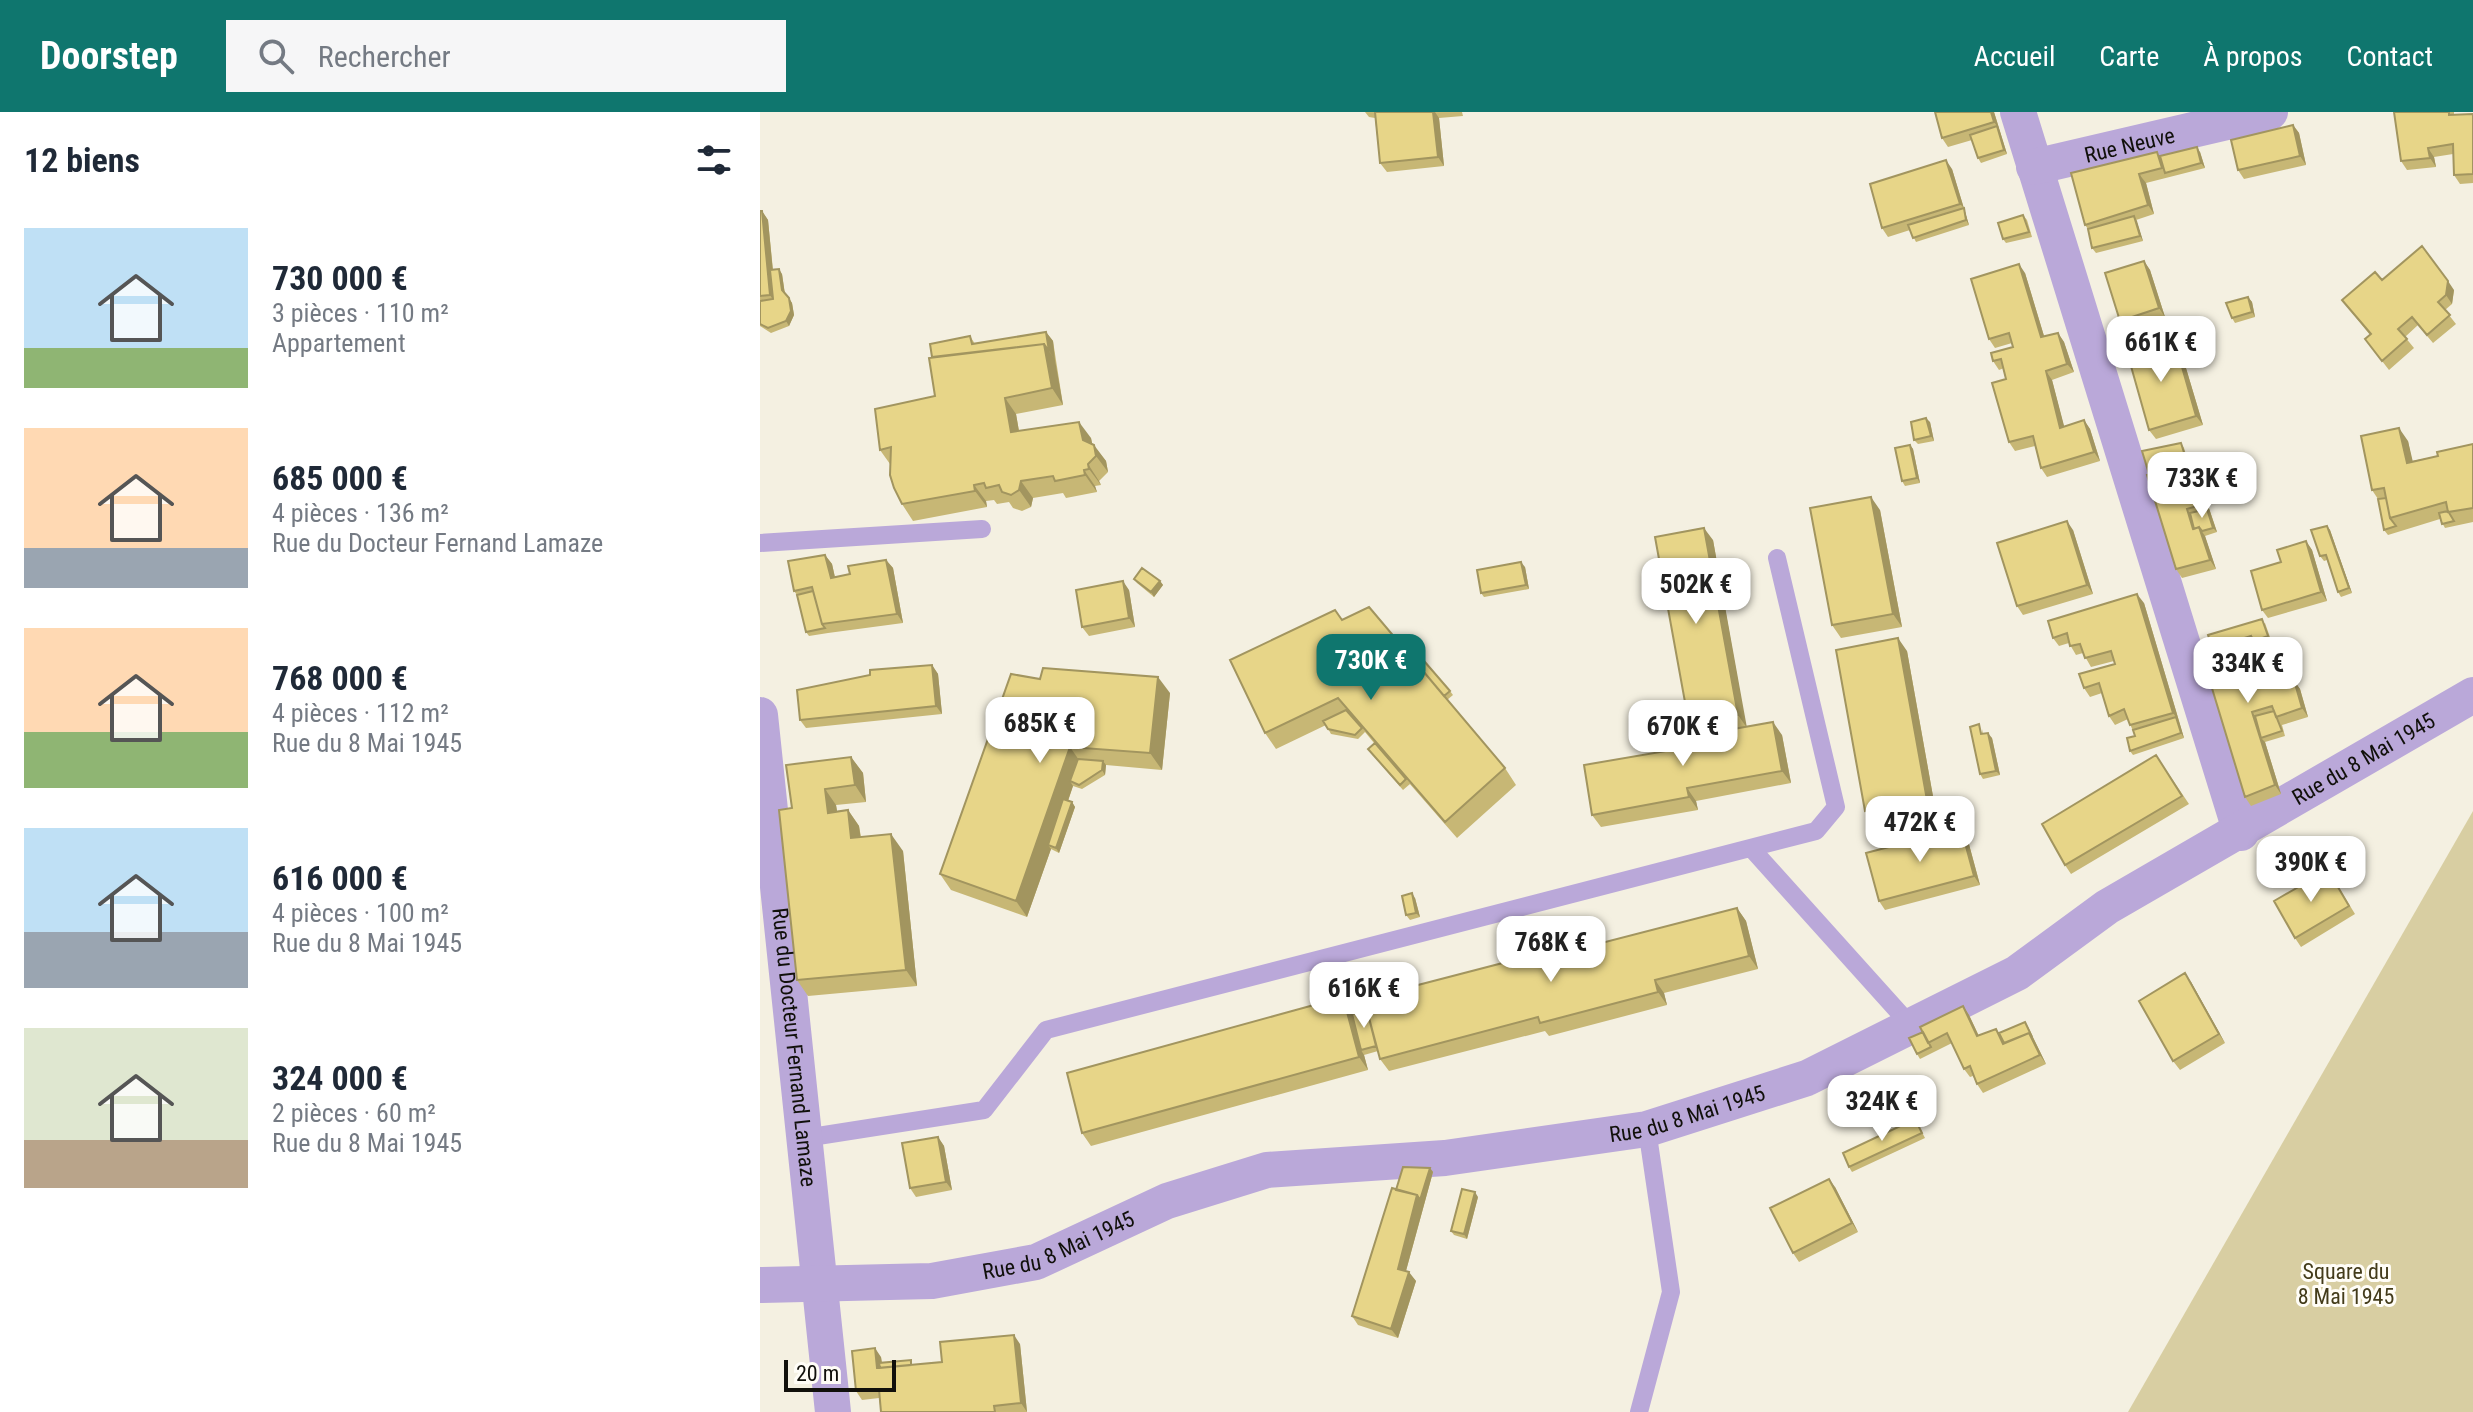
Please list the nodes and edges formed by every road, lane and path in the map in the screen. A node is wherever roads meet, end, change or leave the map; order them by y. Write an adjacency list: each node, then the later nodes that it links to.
1 (2018, 112): 3 (street)
2 (2270, 112): 3 (street, Rue Neuve)
3 (2034, 167): 10 (street)
4 (982, 529): 5 (lane)
5 (760, 543)
6 (1777, 558): 11 (lane)
7 (2473, 695): 10 (street, Rue du 8 Mai 1945)
8 (760, 715): 9 (street, Rue du Docteur Fernand Lamaze)
9 (763, 772): 14 (street, Rue du Docteur Fernand Lamaze)
10 (2241, 833): 12 (street, Rue du 8 Mai 1945)
11 (1751, 848): 12 (lane); 14 (lane)
12 (1913, 1028): 13 (street, Rue du 8 Mai 1945)
13 (1647, 1129): 15 (street, Rue du 8 Mai 1945); 18 (lane)
14 (805, 1138): 15 (street, Rue du Docteur Fernand Lamaze)
15 (818, 1283): 16 (street, Rue du 8 Mai 1945); 17 (street, Rue du Docteur Fernand Lamaze)
16 (760, 1285)
17 (833, 1412)
18 (1639, 1412)

